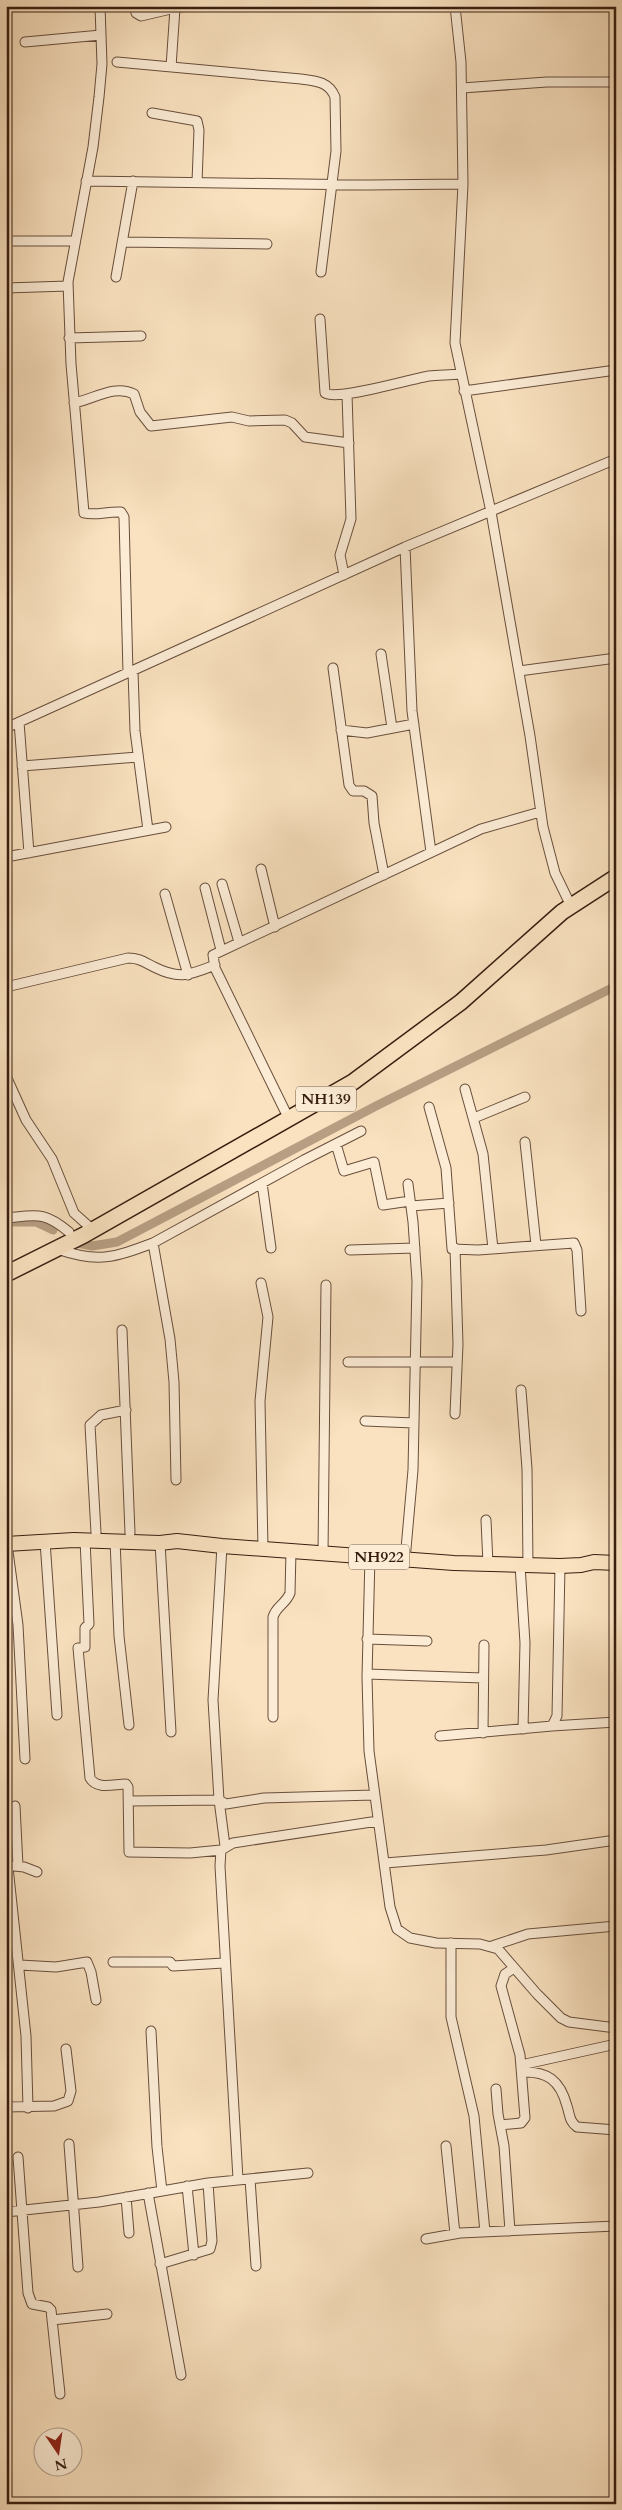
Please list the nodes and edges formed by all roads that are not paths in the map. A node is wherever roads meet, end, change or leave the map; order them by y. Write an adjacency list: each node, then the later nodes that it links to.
1 (100, 6): 6 (street)
2 (136, 6): 5 (street)
3 (186, 6): 5 (street)
4 (455, 6): 11 (street)
5 (175, 8): 9 (street)
6 (101, 35): 7 (street); 13 (street)
7 (25, 42)
8 (117, 62): 9 (street)
9 (171, 67): 16 (street)
10 (616, 82): 11 (street)
11 (462, 88): 17 (street)
12 (152, 114): 15 (street)
13 (86, 181): 14 (street); 18 (street)
14 (133, 181): 15 (street); 20 (street)
15 (197, 182): 16 (street)
16 (333, 184): 17 (street); 22 (street)
17 (464, 184): 30 (street)
18 (74, 241): 19 (street); 24 (street)
19 (6, 242)
20 (122, 242): 21 (street); 23 (street)
21 (266, 244)
22 (321, 272)
23 (116, 277)
24 (68, 286): 25 (street); 28 (street)
25 (6, 288)
26 (320, 319): 32 (street)
27 (141, 336): 28 (street)
28 (69, 338): 33 (street)
29 (616, 370): 31 (street)
30 (460, 374): 31 (street); 32 (street)
31 (464, 390): 36 (street)
32 (346, 394): 34 (street)
33 (74, 403): 34 (street); 42 (street)
34 (349, 443): 38 (street)
35 (616, 459): 36 (street)
36 (491, 512): 37 (street); 43 (street)
37 (405, 547): 38 (street); 45 (street)
38 (344, 575): 42 (street)
39 (381, 654): 47 (street)
40 (616, 658): 43 (street)
41 (332, 668): 48 (street)
42 (130, 672): 44 (street); 49 (street)
43 (519, 672): 51 (street)
44 (19, 722): 46 (street); 50 (street)
45 (414, 724): 47 (street); 54 (street)
46 (6, 728)
47 (392, 728): 48 (street)
48 (342, 730): 59 (street)
49 (138, 757): 50 (street); 53 (street)
50 (22, 766): 55 (street)
51 (540, 812): 54 (street); 64 (street)
52 (166, 827): 53 (street)
53 (148, 830): 55 (street)
54 (431, 852): 59 (street)
55 (29, 853): 56 (street)
56 (6, 858)
57 (616, 868): 64 (highway, NH139)
58 (261, 869): 65 (street)
59 (384, 875): 65 (street)
60 (616, 878): 64 (highway, NH139)
61 (222, 884): 66 (street)
62 (205, 888): 67 (street)
63 (165, 894): 69 (street)
64 (569, 902): 75 (highway, NH139); 85 (highway, NH139)
65 (275, 927): 66 (street)
66 (239, 942): 67 (street)
67 (221, 950): 68 (street)
68 (215, 965): 69 (street); 75 (street)
69 (188, 975): 70 (street)
70 (6, 987)
71 (6, 1076): 85 (street)
72 (465, 1090): 76 (street)
73 (525, 1097): 76 (street)
74 (429, 1107): 83 (street)
75 (285, 1111): 85 (highway, NH139)
76 (474, 1118): 93 (street)
77 (361, 1131): 79 (street)
78 (525, 1142): 88 (street)
79 (336, 1144): 80 (street); 82 (street)
80 (262, 1183): 87 (street); 89 (street)
81 (408, 1184): 82 (street)
82 (411, 1204): 83 (street); 90 (street)
83 (449, 1204): 91 (street)
84 (6, 1218): 86 (street)
85 (89, 1227): 86 (highway, NH139); 92 (highway, NH139)
86 (69, 1232): 95 (highway, NH139)
87 (153, 1243): 92 (street); 109 (street)
88 (536, 1245): 93 (street); 99 (street)
89 (272, 1248)
90 (415, 1248): 94 (street); 101 (street)
91 (455, 1248): 93 (street); 103 (street)
92 (57, 1249): 96 (highway, NH139)
93 (493, 1249)
94 (350, 1250)
95 (6, 1262)
96 (6, 1274)
97 (260, 1283): 119 (street)
98 (326, 1285): 121 (street)
99 (581, 1310)
100 (122, 1330): 105 (street)
101 (414, 1361): 102 (street); 103 (street); 108 (street)
102 (348, 1362)
103 (457, 1362): 106 (street)
104 (521, 1390): 126 (street)
105 (126, 1410): 111 (street); 112 (street)
106 (455, 1414)
107 (365, 1420): 108 (street)
108 (414, 1422): 123 (street)
109 (176, 1480)
110 (486, 1520): 125 (street)
111 (130, 1533): 112 (main road); 115 (main road)
112 (90, 1536): 113 (main road); 114 (main road); 116 (main road); 147 (street)
113 (115, 1540): 117 (main road); 138 (street)
114 (45, 1541): 116 (main road); 135 (street)
115 (177, 1541): 117 (main road); 118 (main road, NH922)
116 (7, 1542): 144 (street)
117 (160, 1543): 141 (street)
118 (222, 1546): 119 (main road, NH922); 146 (street)
119 (263, 1549): 120 (main road, NH922)
120 (291, 1551): 121 (main road, NH922); 136 (street)
121 (323, 1553): 122 (main road, NH922)
122 (370, 1556): 123 (main road, NH922); 130 (street)
123 (405, 1560): 125 (main road, NH922)
124 (616, 1563): 127 (main road, NH922)
125 (488, 1564): 126 (main road, NH922)
126 (524, 1565): 128 (main road, NH922); 140 (street)
127 (581, 1565): 128 (main road, NH922); 129 (main road)
128 (560, 1566): 139 (street)
129 (616, 1570)
130 (367, 1639): 131 (street); 133 (street)
131 (427, 1641)
132 (484, 1645): 134 (street)
133 (366, 1674): 134 (street); 145 (street)
134 (483, 1678): 142 (street)
135 (57, 1715)
136 (273, 1717)
137 (616, 1722): 139 (street)
138 (129, 1724)
139 (552, 1726): 140 (street)
140 (522, 1729): 142 (street)
141 (171, 1732)
142 (483, 1733): 143 (street)
143 (440, 1736)
144 (25, 1759)
145 (374, 1795): 146 (street); 149 (street)
146 (219, 1800): 147 (street); 151 (street)
147 (130, 1801): 151 (street)
148 (15, 1806): 153 (street)
149 (378, 1821): 151 (street); 152 (street)
150 (616, 1840): 152 (street)
151 (223, 1848): 159 (street)
152 (385, 1863): 156 (street)
153 (11, 1867): 154 (street); 160 (street)
154 (37, 1872)
155 (616, 1926): 157 (street)
156 (451, 1943): 157 (street); 189 (street)
157 (492, 1946): 161 (street)
158 (113, 1962): 159 (street)
159 (224, 1962): 177 (street)
160 (20, 1965): 162 (street); 170 (street)
161 (514, 1968): 163 (street); 167 (street)
162 (96, 2000)
163 (616, 2028)
164 (151, 2031): 181 (street)
165 (616, 2044): 167 (street)
166 (66, 2049): 170 (street)
167 (521, 2068): 171 (street); 172 (street)
168 (496, 2089): 171 (street)
169 (6, 2108): 170 (street)
170 (28, 2108)
171 (500, 2125): 188 (street)
172 (616, 2130)
173 (69, 2144): 184 (street)
174 (446, 2146): 191 (street)
175 (18, 2157): 185 (street)
176 (308, 2173): 178 (street)
177 (238, 2179): 178 (street); 179 (street)
178 (250, 2179): 195 (street)
179 (208, 2183): 180 (street); 193 (street)
180 (187, 2186): 181 (street); 193 (street)
181 (162, 2191): 182 (street)
182 (148, 2193): 183 (street); 194 (street)
183 (126, 2197): 184 (street); 190 (street)
184 (74, 2205): 185 (street); 196 (street)
185 (23, 2210): 186 (street); 198 (street)
186 (6, 2212)
187 (616, 2226): 188 (street)
188 (510, 2231): 189 (street)
189 (485, 2232): 191 (street)
190 (129, 2233)
191 (455, 2234): 192 (street)
192 (426, 2239)
193 (194, 2255): 194 (street)
194 (160, 2264): 199 (street)
195 (256, 2266)
196 (78, 2267)
197 (107, 2314): 198 (street)
198 (52, 2320): 200 (street)
199 (181, 2375)
200 (60, 2394)

